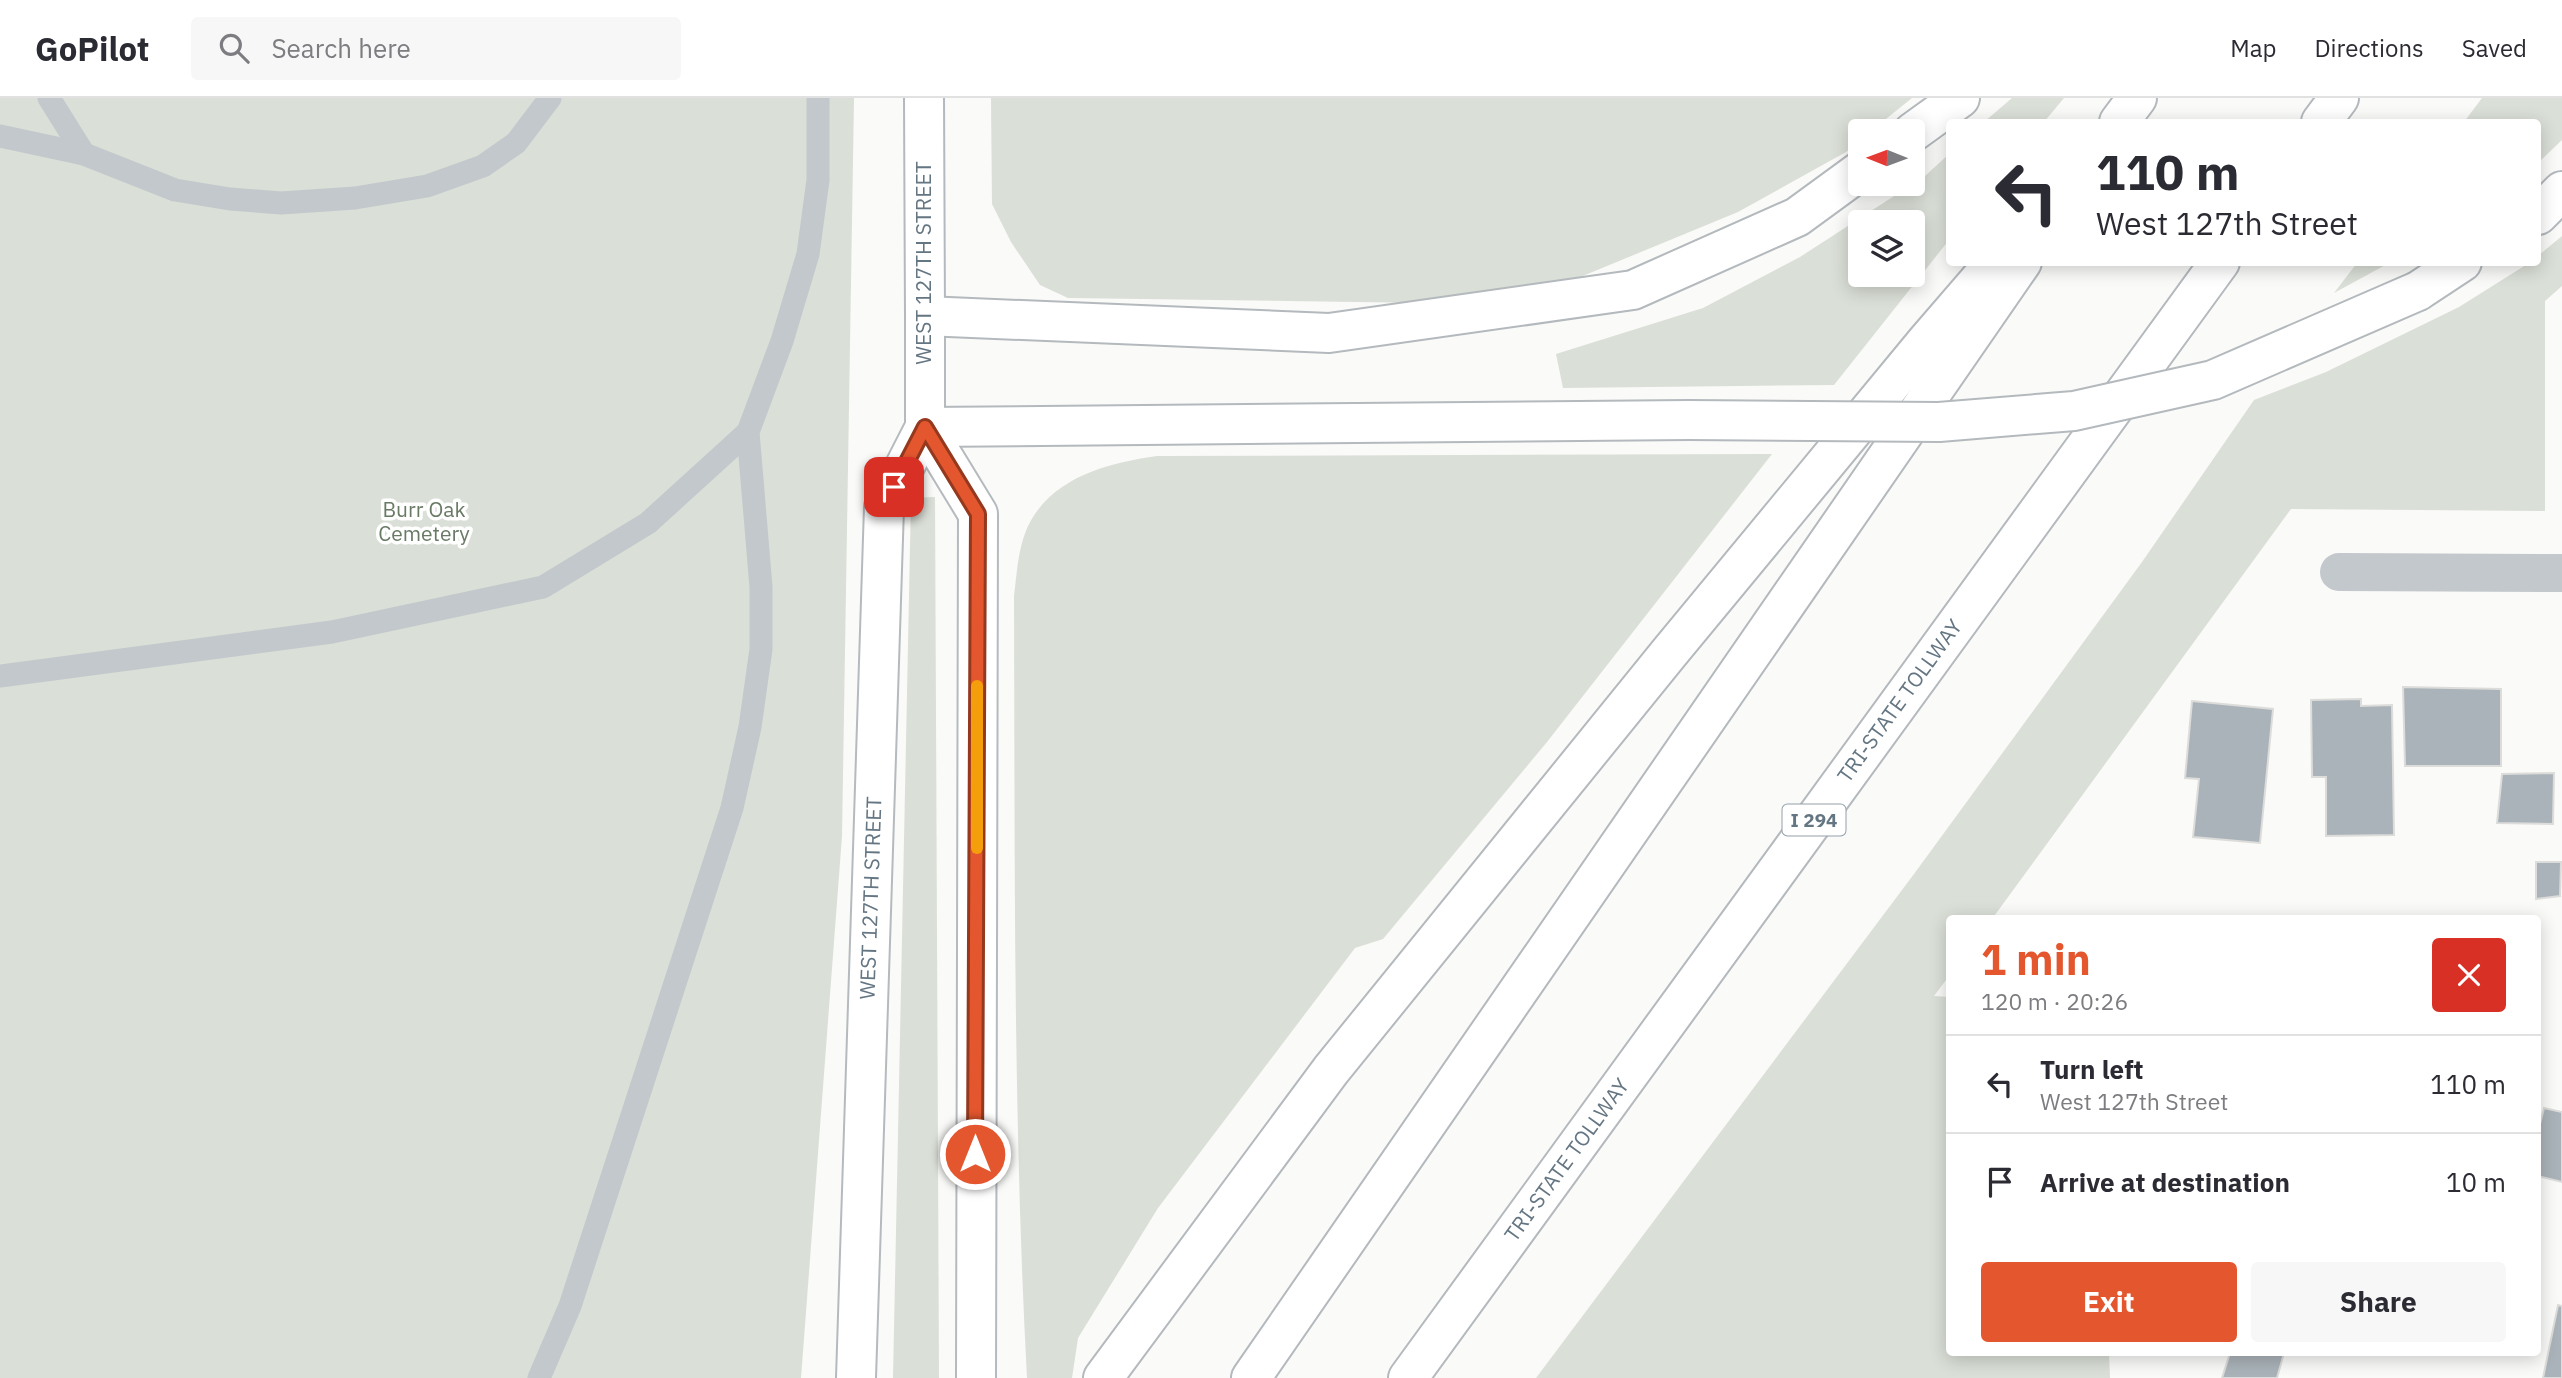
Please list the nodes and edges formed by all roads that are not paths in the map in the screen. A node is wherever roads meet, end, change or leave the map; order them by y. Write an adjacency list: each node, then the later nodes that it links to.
1 (49, 98): 10 (lane)
2 (550, 98): 10 (lane)
3 (818, 98): 20 (lane)
4 (924, 98): 18 (main road, WEST 127TH STREET)
5 (1960, 98): 8 (main road)
6 (2339, 98): 7 (main road)
7 (2323, 119)
8 (1925, 123)
9 (0, 136): 10 (lane)
10 (84, 154)
11 (1848, 180): 18 (main road)
12 (2562, 191): 13 (main road)
13 (2541, 212)
14 (1992, 266): 27 (main road)
15 (2019, 266): 28 (main road)
16 (2217, 266): 29 (main road, TRI-STATE TOLLWAY / I 294)
17 (2456, 266): 19 (main road, bridge)
18 (925, 316): 19 (main road, WEST 127TH STREET)
19 (925, 427): 25 (main road, WEST 127TH STREET); 26 (main road)
20 (748, 432): 23 (lane); 24 (lane)
21 (2339, 572): 22 (street)
22 (2562, 573)
23 (0, 676)
24 (539, 1378)
25 (856, 1378)
26 (976, 1378)
27 (1103, 1378)
28 (1251, 1378)
29 (1408, 1378)

